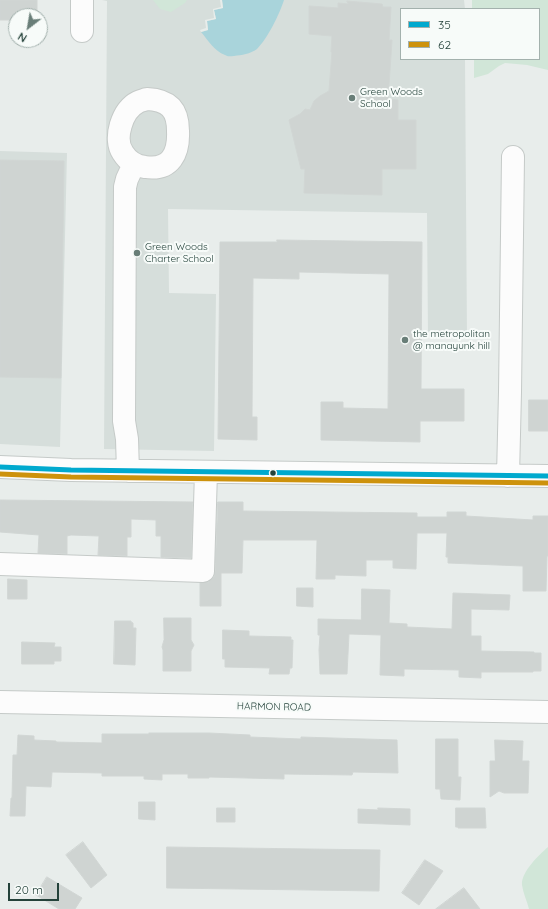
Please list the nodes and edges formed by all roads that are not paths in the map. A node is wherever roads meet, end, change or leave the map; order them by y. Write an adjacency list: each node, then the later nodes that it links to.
1 (82, 0): 2 (street)
2 (82, 31)
3 (513, 157): 8 (street)
4 (134, 164): 6 (street)
5 (0, 467): 6 (street)
6 (128, 471): 7 (street)
7 (206, 472): 8 (street); 10 (street)
8 (508, 476): 9 (street)
9 (548, 476)
10 (0, 564)
11 (0, 702): 12 (street, HARMON ROAD)
12 (548, 712)

